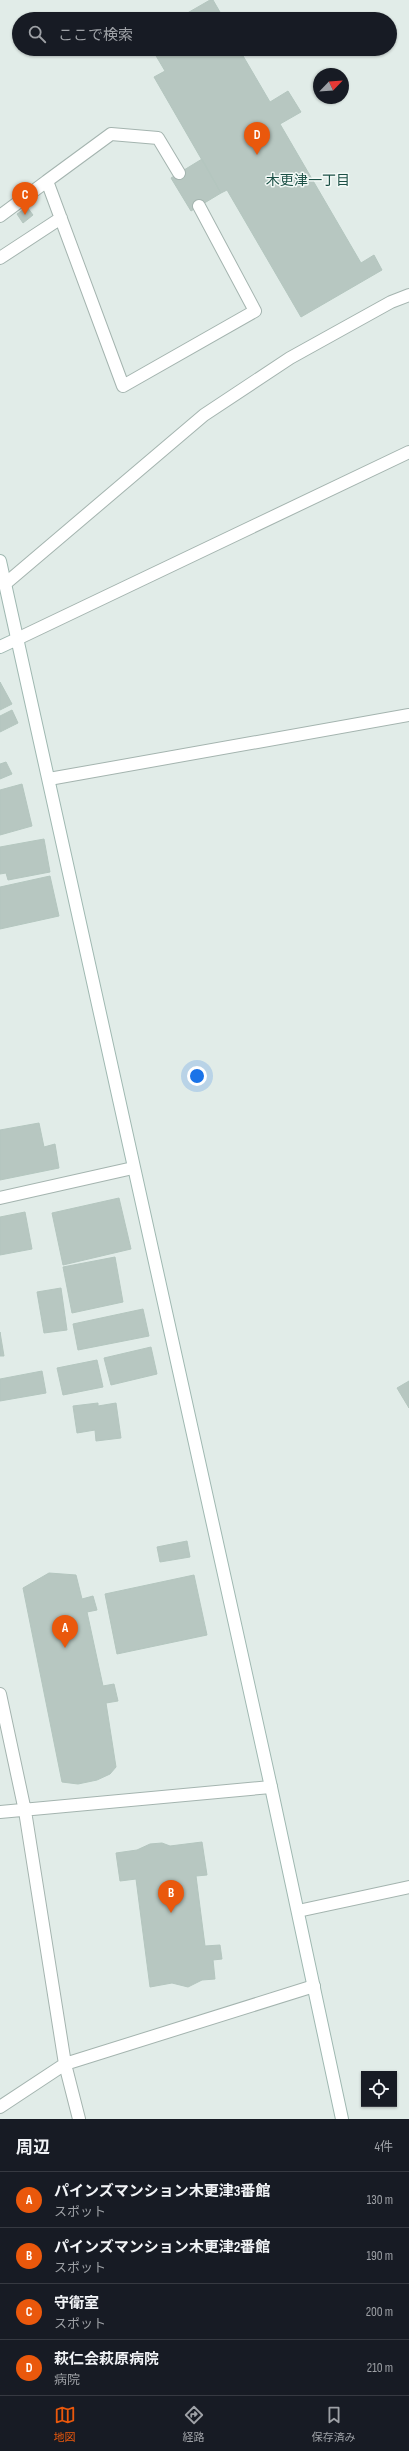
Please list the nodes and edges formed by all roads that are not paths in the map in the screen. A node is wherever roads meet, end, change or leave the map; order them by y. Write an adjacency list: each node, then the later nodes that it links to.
1 (179, 173): 2 (street)
2 (47, 181): 4 (street); 5 (street)
3 (200, 206): 5 (street)
4 (0, 216)
5 (61, 218): 6 (street)
6 (0, 258)
7 (409, 295): 10 (street)
8 (409, 452): 11 (street)
9 (0, 561): 10 (street)
10 (5, 584): 11 (street)
11 (17, 639): 12 (street); 14 (street)
12 (0, 647)
13 (409, 715): 14 (street)
14 (49, 780): 15 (street)
15 (133, 1168): 16 (street); 18 (street)
16 (0, 1198)
17 (0, 1694): 19 (street)
18 (271, 1787): 19 (street); 22 (street)
19 (25, 1811): 20 (street); 24 (street)
20 (0, 1812)
21 (409, 1887): 22 (street)
22 (298, 1911): 23 (street)
23 (314, 1986): 24 (street); 27 (street)
24 (65, 2064): 25 (street); 26 (street)
25 (0, 2107)
26 (79, 2119)
27 (342, 2119)

